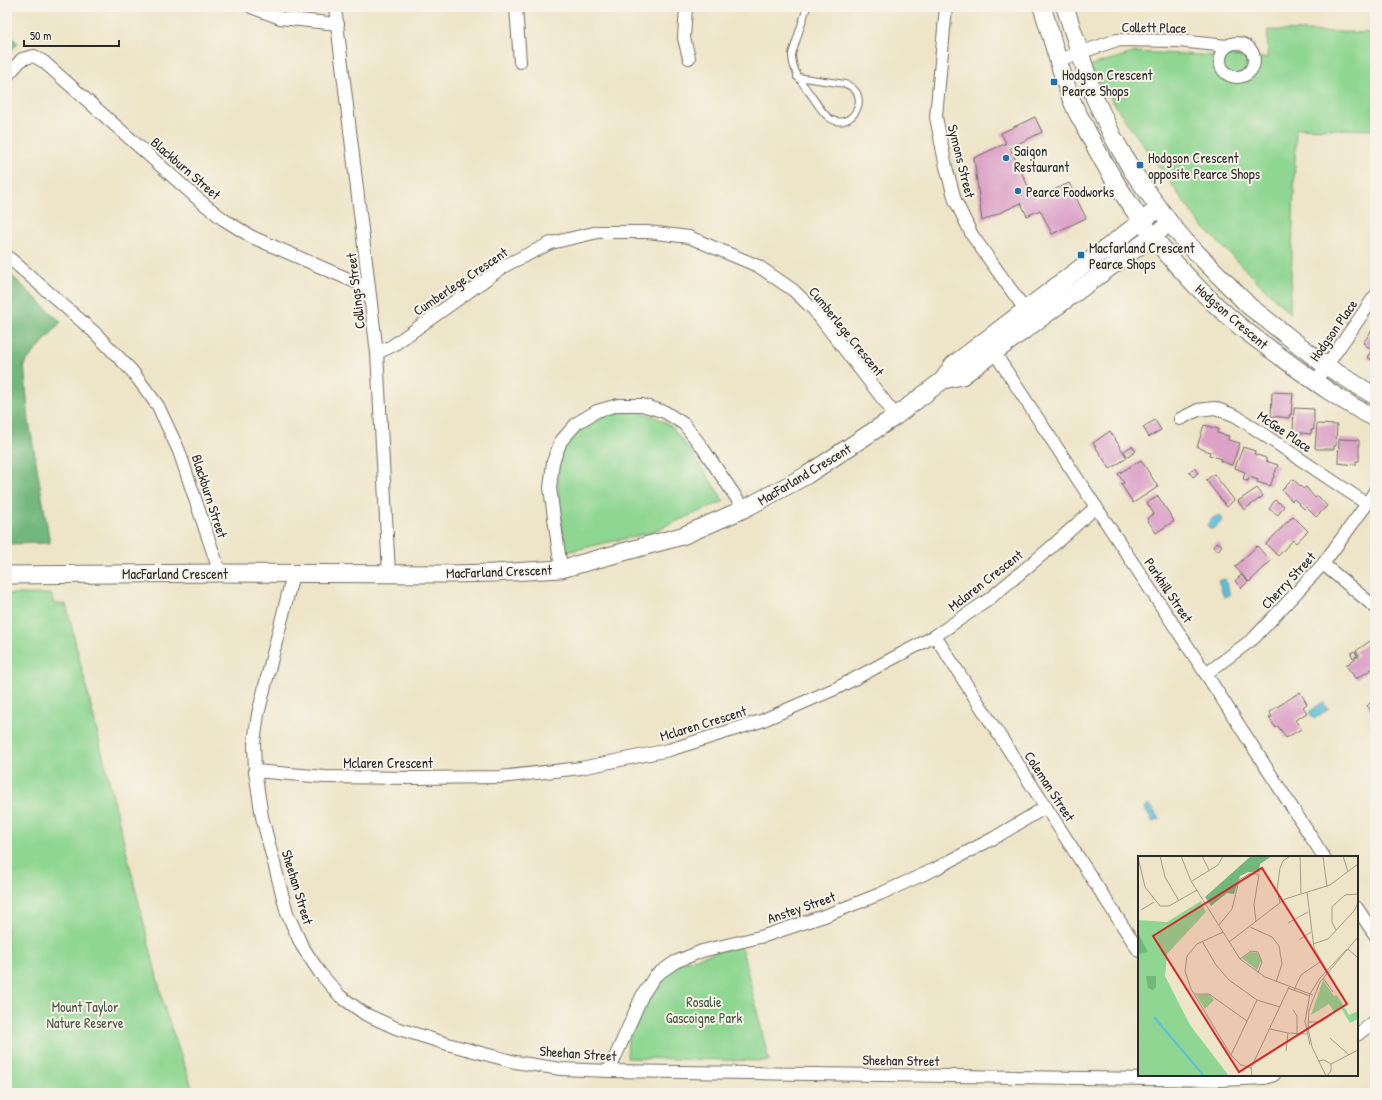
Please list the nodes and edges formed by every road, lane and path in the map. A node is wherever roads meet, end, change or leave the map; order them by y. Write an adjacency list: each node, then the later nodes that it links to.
1 (251, 7): 9 (street)
2 (335, 7): 9 (street, Collings Street)
3 (516, 7): 14 (street)
4 (686, 7): 12 (street)
5 (807, 7): 16 (lane)
6 (946, 7): 24 (street, Symons Street)
7 (1042, 7): 13 (street, Hodgson Crescent)
8 (1065, 7): 11 (street, Hodgson Crescent)
9 (338, 24): 22 (street, Collings Street)
10 (1227, 46): 11 (street, Collett Place)
11 (1080, 53): 13 (street, Collett Place); 17 (street, Hodgson Crescent)
12 (689, 58)
13 (1059, 60): 18 (street, Hodgson Crescent)
14 (520, 62)
15 (7, 76): 22 (street, Blackburn Street)
16 (797, 77): 16 (lane)
17 (1159, 208): 18 (street, MacFarland Crescent); 19 (street, Hodgson Crescent)
18 (1141, 222): 20 (street, Hodgson Crescent); 24 (street, MacFarland Crescent)
19 (1170, 223): 20 (street, MacFarland Crescent); 27 (street, Hodgson Crescent)
20 (1152, 236): 24 (street, MacFarland Crescent); 28 (street, Hodgson Crescent)
21 (7, 256): 39 (street, Blackburn Street)
22 (370, 288): 26 (street, Collings Street)
23 (1375, 296): 27 (street, Hodgson Place)
24 (1030, 316): 25 (street, MacFarland Crescent)
25 (991, 346): 30 (street, MacFarland Crescent); 35 (street, Parkhill Street)
26 (377, 353): 30 (street, Cumberlege Crescent); 40 (street, Collings Street)
27 (1326, 366): 28 (street, Hodgson Place); 29 (street, Hodgson Crescent)
28 (1315, 382): 31 (street, Hodgson Crescent)
29 (1375, 396)
30 (896, 416): 36 (street, MacFarland Crescent)
31 (1375, 418)
32 (1180, 419): 34 (street, McGee Place)
33 (1375, 491): 34 (street, Cherry Street)
34 (1367, 504): 37 (street, Cherry Street)
35 (1096, 507): 44 (street, Mclaren Crescent); 45 (street, Parkhill Street)
36 (744, 509): 38 (street, MacFarland Crescent); 38 (street)
37 (1323, 564): 43 (street); 45 (street, Cherry Street)
38 (561, 569): 40 (street, MacFarland Crescent)
39 (220, 572): 41 (street, MacFarland Crescent); 42 (street, MacFarland Crescent)
40 (389, 573): 42 (street, MacFarland Crescent)
41 (7, 574)
42 (293, 574): 46 (street, Sheehan Street)
43 (1375, 607)
44 (935, 636): 46 (street, Mclaren Crescent); 47 (street, Coleman Street)
45 (1206, 674): 48 (street, Parkhill Street)
46 (255, 771): 54 (street, Sheehan Street)
47 (1046, 807): 51 (street, Coleman Street); 54 (street, Anstey Street)
48 (1323, 856)
49 (1358, 910): 50 (street)
50 (1375, 936)
51 (1138, 949)
52 (1375, 1021): 53 (street)
53 (1358, 1035)
54 (609, 1070): 56 (street, Sheehan Street)
55 (1271, 1076): 56 (street, Sheehan Street)
56 (1221, 1078)

